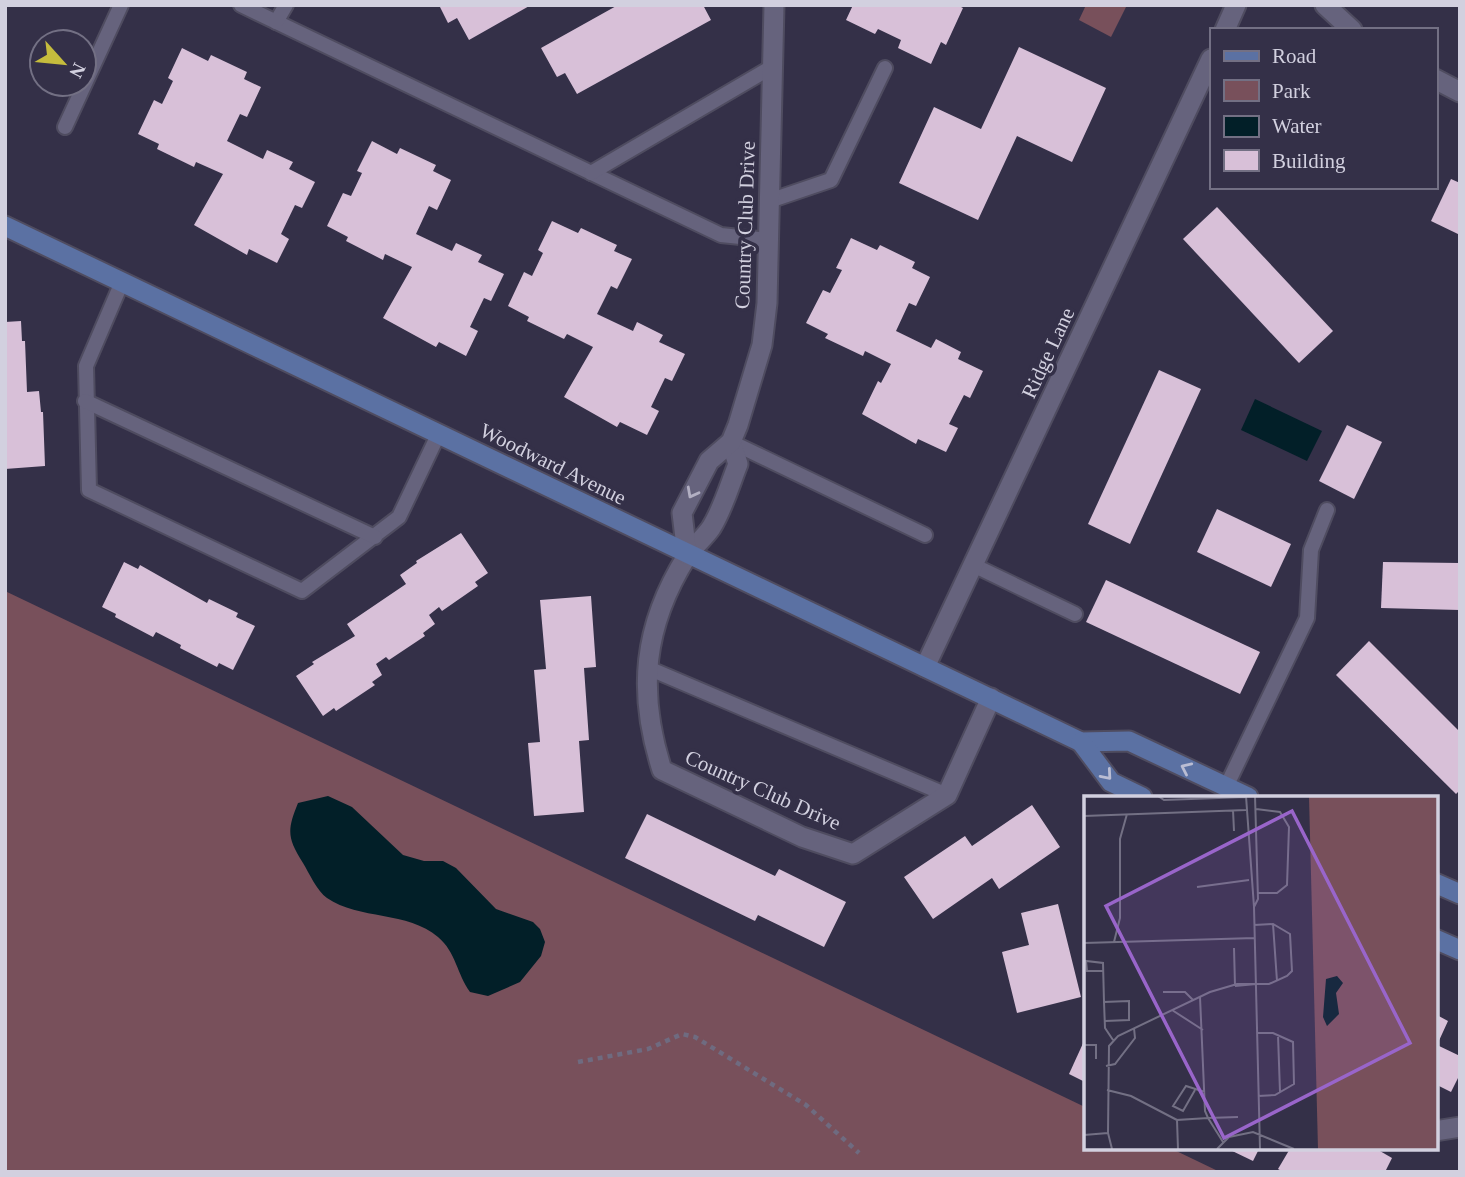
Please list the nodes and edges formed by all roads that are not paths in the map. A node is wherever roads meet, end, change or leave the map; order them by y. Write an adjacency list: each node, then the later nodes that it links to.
1 (121, 5): 15 (lane)
2 (241, 5): 7 (lane)
3 (286, 5): 7 (lane)
4 (774, 5): 11 (street, Country Club Drive)
5 (1236, 5): 8 (street)
6 (1325, 5): 9 (street)
7 (276, 22): 16 (lane)
8 (1226, 28)
9 (1350, 28)
10 (1210, 61): 28 (street, Ridge Lane)
11 (772, 66): 16 (lane); 17 (street, Country Club Drive)
12 (885, 68): 17 (lane)
13 (1437, 80): 14 (street)
14 (1460, 92)
15 (65, 127)
16 (591, 173): 19 (lane)
17 (769, 201): 19 (street, Country Club Drive)
18 (5, 226): 20 (main road, Woodward Avenue)
19 (769, 240): 23 (street, Country Club Drive)
20 (122, 282): 21 (lane); 22 (main road, Woodward Avenue)
21 (85, 401): 26 (lane); 26 (lane)
22 (439, 433): 26 (lane); 27 (main road, Woodward Avenue)
23 (731, 442): 25 (lane); 27 (street, Country Club Drive); 27 (street, Country Club Drive, one-way to 27)
24 (1327, 510): 34 (lane)
25 (925, 535)
26 (376, 537)
27 (688, 555): 30 (main road, Woodward Avenue); 31 (street, Country Club Drive)
28 (973, 565): 29 (lane); 30 (street, Ridge Lane)
29 (1074, 614)
30 (925, 667): 32 (main road, Woodward Avenue)
31 (648, 668): 35 (lane); 35 (street, Country Club Drive)
32 (990, 698): 33 (main road, Woodward Avenue); 35 (street)
33 (1081, 742): 34 (main road, Woodward Avenue, one-way to 33); 36 (main road, Woodward Avenue, one-way to 36)
34 (1226, 787): 37 (main road, Woodward Avenue)
35 (947, 796)
36 (1139, 796)
37 (1246, 796)
38 (1437, 884): 39 (main road)
39 (1460, 894)
40 (1437, 940): 41 (main road)
41 (1460, 950)
42 (1460, 1127): 43 (street)
43 (1437, 1131)

